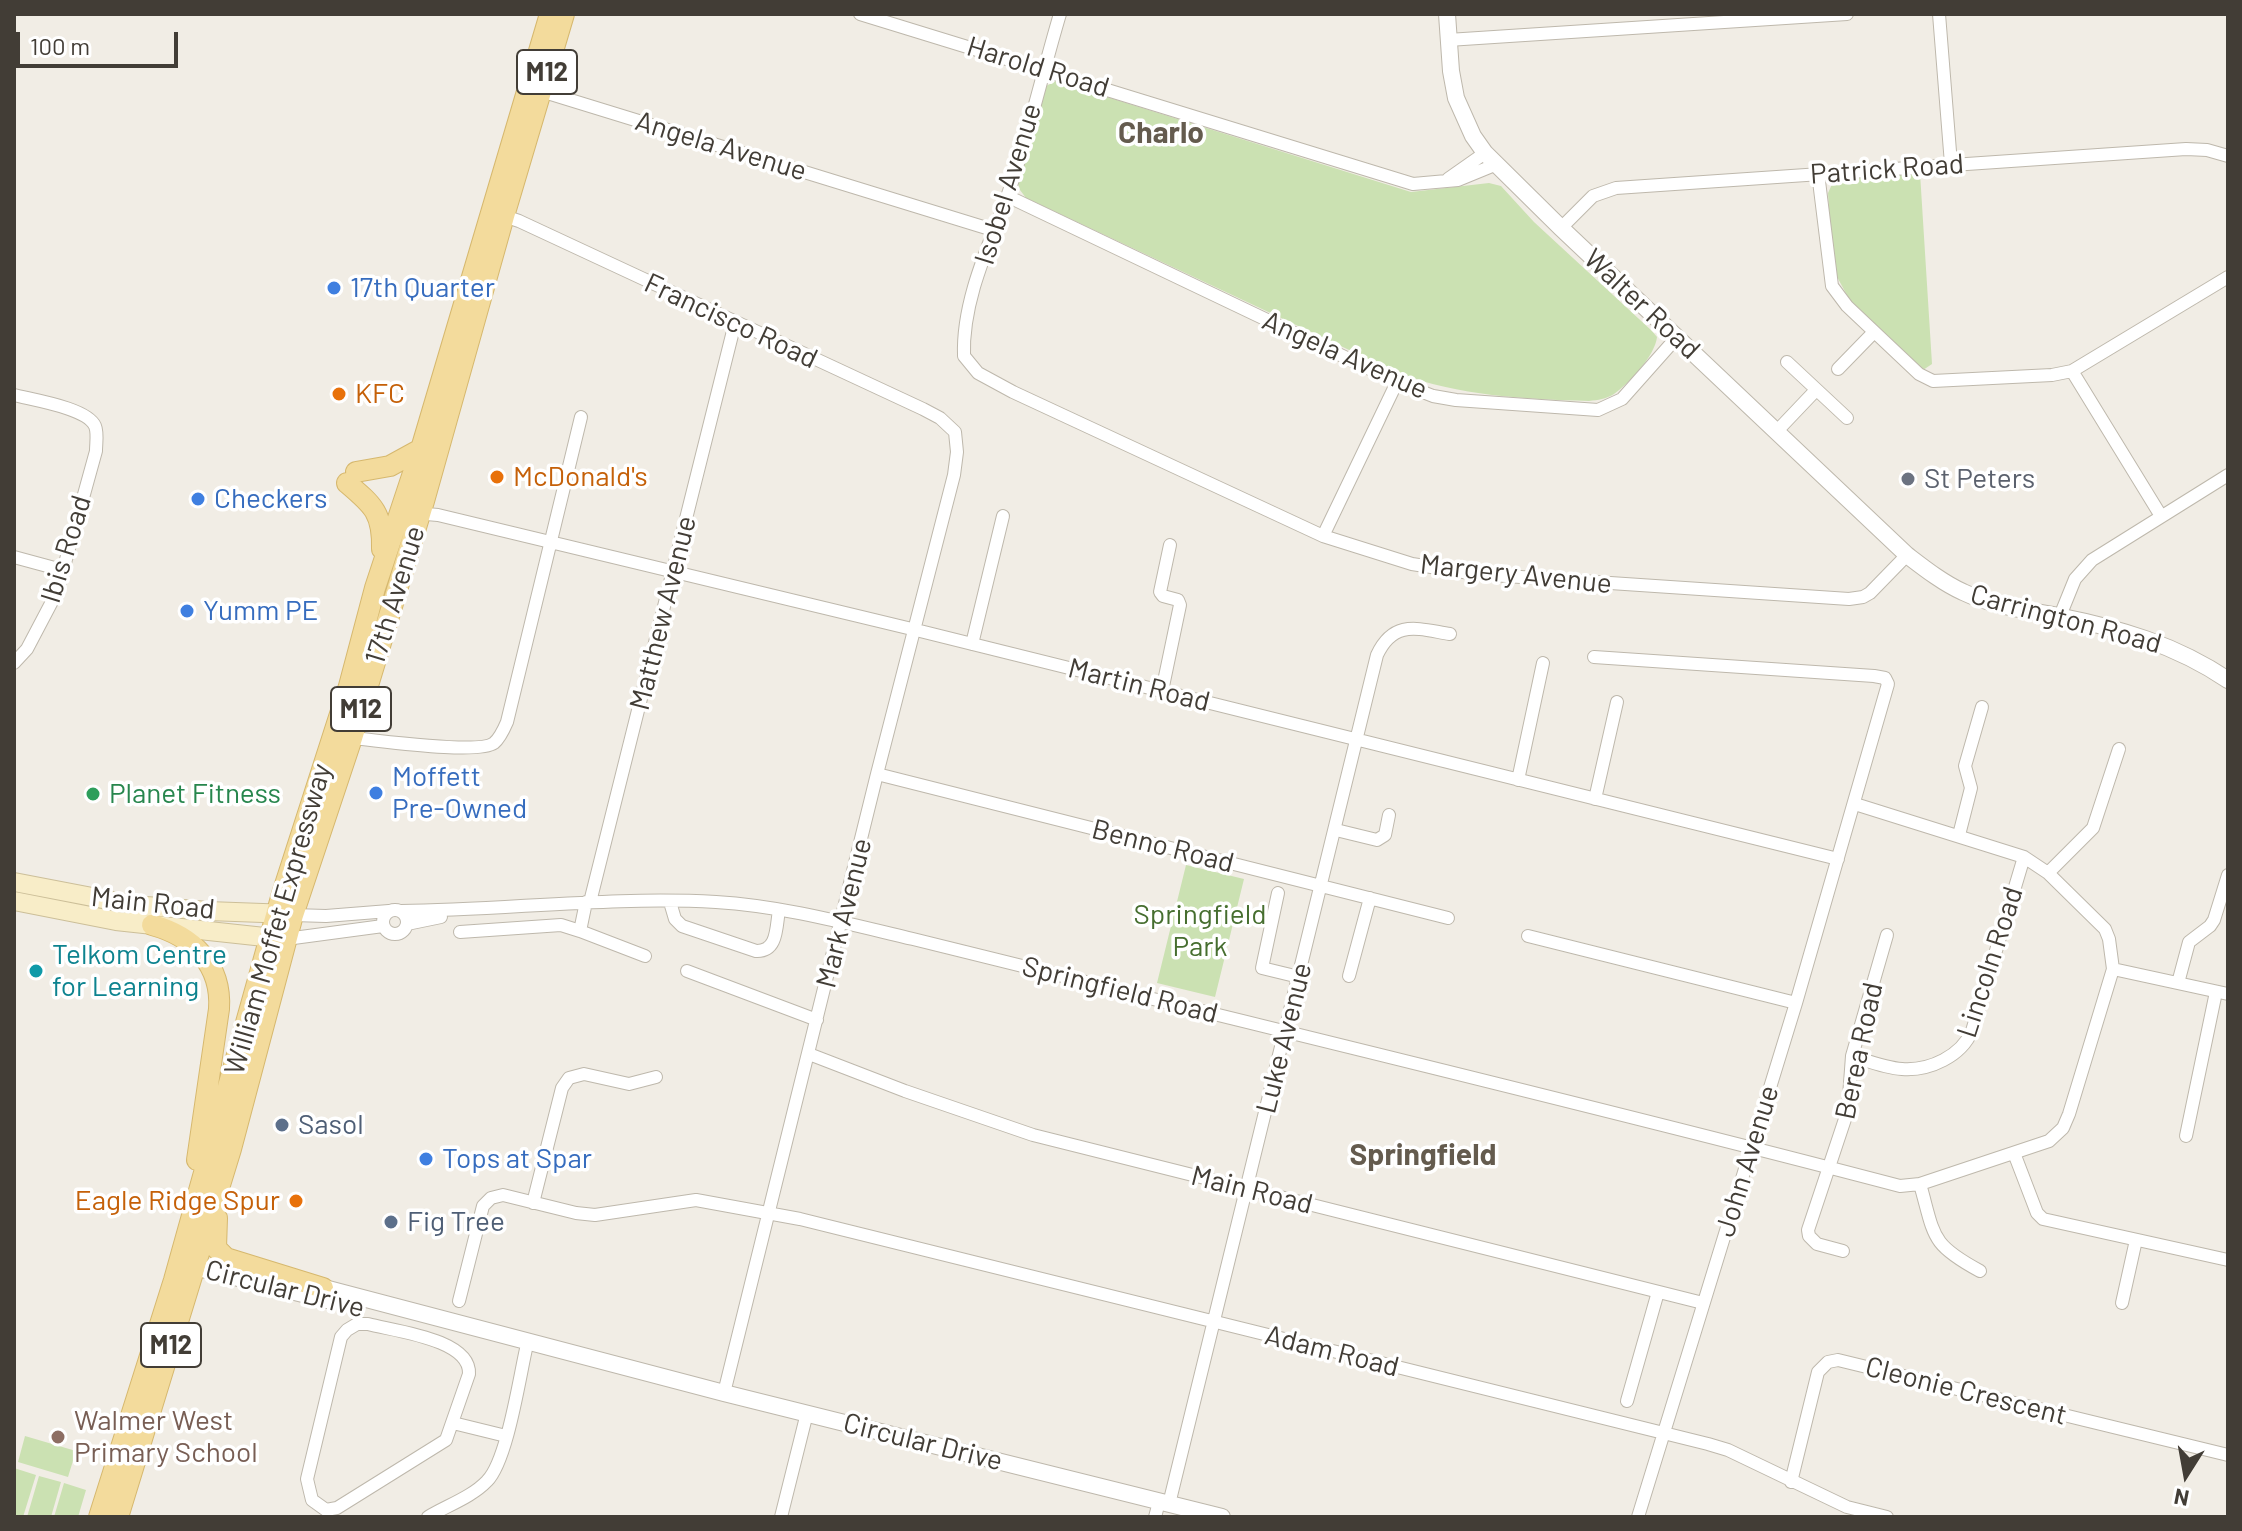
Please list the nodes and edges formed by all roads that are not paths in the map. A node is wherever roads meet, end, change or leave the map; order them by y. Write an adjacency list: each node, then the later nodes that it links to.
1 (550, 14): 36 (main road, William Moffet Expressway / M12)
2 (564, 14): 12 (main road, 17th Avenue / M12)
3 (860, 14): 11 (street, Harold Road)
4 (1060, 14): 11 (street, Isobel Avenue)
5 (1447, 14): 10 (street, Walter Road)
6 (1610, 14): 9 (street)
7 (1847, 14): 9 (street)
8 (1939, 14): 15 (street)
9 (1611, 30): 10 (street)
10 (1448, 40): 14 (street, Walter Road)
11 (1044, 69): 14 (street, Harold Road); 17 (street, Isobel Avenue)
12 (541, 91): 18 (main road, 17th Avenue / M12); 20 (street, Angela Avenue)
13 (2228, 156): 15 (street, Patrick Road)
14 (1491, 159): 19 (street, Walter Road)
15 (1951, 164): 16 (street, Patrick Road)
16 (1818, 173): 19 (street, Patrick Road); 23 (street)
17 (1007, 196): 20 (street, Isobel Avenue); 29 (street, Angela Avenue)
18 (504, 216): 22 (street, Francisco Road); 38 (main road, 17th Avenue / M12)
19 (1561, 228): 24 (street, Walter Road)
20 (993, 230): 25 (street, Isobel Avenue)
21 (2228, 277): 28 (street)
22 (735, 323): 35 (street, Francisco Road); 47 (street, Matthew Avenue)
23 (1874, 332): 27 (street); 28 (street)
24 (1678, 336): 29 (street, Angela Avenue); 34 (street, Walter Road)
25 (964, 356): 41 (street, Margery Avenue)
26 (1787, 362): 30 (street)
27 (1838, 369)
28 (2072, 371): 40 (street)
29 (1397, 382): 41 (street)
30 (1816, 390): 33 (street); 34 (street)
31 (14, 395): 46 (street, Ibis Road)
32 (581, 417): 42 (street)
33 (1847, 418)
34 (1777, 431): 44 (street, Walter Road)
35 (955, 432): 50 (street, Mark Avenue)
36 (421, 449): 38 (main road, William Moffet Expressway / M12); 48 (main road)
37 (2228, 475): 40 (street)
38 (418, 506): 42 (street, Martin Road); 48 (main road, William Moffet Expressway / M12); 60 (main road, 17th Avenue / M12)
39 (1003, 516): 52 (street)
40 (2161, 516): 49 (street)
41 (1323, 536): 44 (street, Margery Avenue)
42 (550, 542): 47 (street, Martin Road); 60 (street)
43 (1170, 545): 57 (street)
44 (1907, 555): 49 (street, Carrington Road)
45 (14, 557): 46 (street)
46 (62, 570): 54 (street, Ibis Road)
47 (673, 572): 50 (street, Martin Road); 79 (street, Matthew Avenue)
48 (375, 588): 84 (main road, William Moffet Expressway / M12)
49 (2060, 616): 56 (street, Carrington Road)
50 (916, 630): 52 (street, Martin Road); 63 (street, Mark Avenue)
51 (1450, 634): 61 (street, Luke Avenue)
52 (972, 644): 57 (street, Martin Road)
53 (1594, 657): 66 (street, John Avenue)
54 (14, 663)
55 (1543, 663): 64 (street)
56 (2228, 680)
57 (1162, 691): 61 (street, Martin Road)
58 (1617, 702): 65 (street)
59 (1982, 707): 69 (street)
60 (352, 738): 84 (main road, 17th Avenue / M12)
61 (1358, 740): 64 (street, Martin Road); 68 (street, Luke Avenue)
62 (2119, 749): 72 (street)
63 (877, 774): 75 (street, Benno Road); 86 (street, Mark Avenue)
64 (1518, 780): 65 (street, Martin Road)
65 (1595, 799): 71 (street, Martin Road)
66 (1855, 804): 69 (street); 71 (street, John Avenue)
67 (1389, 815): 68 (street)
68 (1336, 830): 75 (street, Luke Avenue)
69 (1959, 835): 70 (street)
70 (2024, 857): 72 (street); 106 (street, Lincoln Road)
71 (1838, 859): 102 (street, John Avenue)
72 (2048, 873): 96 (street)
73 (2228, 875): 100 (street)
74 (14, 882): 84 (main road, Main Road)
75 (1322, 886): 77 (street, Benno Road); 99 (street, Luke Avenue)
76 (1278, 893): 99 (street)
77 (1370, 898): 85 (street, Benno Road); 98 (street)
78 (14, 901): 88 (main road, Main Road)
79 (588, 902): 80 (street, Springfield Road); 81 (street, Springfield Road); 90 (street, Matthew Avenue)
80 (670, 902): 82 (street, Springfield Road); 82 (street)
81 (479, 910): 83 (street, Springfield Road); 87 (street, Springfield Road)
82 (779, 910): 86 (street, Springfield Road)
83 (395, 911): 84 (street, Springfield Road); 87 (street); 89 (street)
84 (285, 914): 94 (main road, 17th Avenue / M12)
85 (1448, 918)
86 (842, 922): 103 (street, Mark Avenue); 104 (street, Springfield Road)
87 (407, 924): 89 (street)
88 (152, 925): 94 (main road, Main Road); 115 (main road)
89 (383, 926): 94 (street)
90 (580, 931): 91 (street); 95 (street)
91 (460, 932)
92 (1887, 935): 106 (street, Berea Road)
93 (1528, 936): 102 (street)
94 (278, 938): 114 (main road, 17th Avenue / M12); 115 (main road, William Moffet Expressway / M12)
95 (645, 956)
96 (2113, 969): 100 (street); 110 (street)
97 (687, 971): 103 (street)
98 (1349, 976)
99 (1299, 977): 104 (street, Luke Avenue)
100 (2178, 983): 101 (street)
101 (2222, 993): 108 (street)
102 (1796, 1003): 109 (street, John Avenue)
103 (817, 1020): 105 (street, Mark Avenue)
104 (1286, 1032): 109 (street, Springfield Road); 113 (street, Luke Avenue)
105 (809, 1054): 113 (street, Main Road); 117 (street, Mark Avenue)
106 (1852, 1056): 111 (street, Berea Road)
107 (656, 1077): 116 (street)
108 (2186, 1136)
109 (1752, 1146): 111 (street, Springfield Road); 126 (street, John Avenue)
110 (2014, 1153): 112 (street); 118 (street)
111 (1829, 1167): 112 (street, Springfield Road); 119 (street, Berea Road)
112 (1920, 1184): 122 (street)
113 (1247, 1189): 124 (street, Main Road); 128 (street, Luke Avenue)
114 (217, 1194): 120 (main road, 17th Avenue / M12); 123 (main road)
115 (196, 1202): 120 (main road, William Moffet Expressway / M12)
116 (533, 1203): 117 (street, Adam Road); 125 (street, Adam Road)
117 (768, 1214): 128 (street, Adam Road); 131 (street, Mark Avenue)
118 (2136, 1240): 121 (street); 127 (street)
119 (1843, 1251)
120 (188, 1260): 123 (street, Circular Drive); 129 (street, Circular Drive); 141 (main road, William Moffet Expressway / M12); 142 (main road, William Moffet Expressway / M12)
121 (2228, 1260)
122 (1980, 1271)
123 (323, 1288): 130 (street, Circular Drive)
124 (1658, 1292): 126 (street, Main Road); 132 (street)
125 (459, 1301)
126 (1703, 1303): 135 (street, John Avenue)
127 (2122, 1303)
128 (1214, 1322): 135 (street, Adam Road); 140 (street, Luke Avenue)
129 (526, 1349): 130 (street, Circular Drive); 136 (street)
130 (624, 1367): 131 (street, Circular Drive)
131 (724, 1393): 133 (street, Circular Drive)
132 (1627, 1401)
133 (807, 1413): 140 (street, Circular Drive); 145 (street)
134 (453, 1423): 134 (street); 136 (street)
135 (1663, 1434): 138 (street, Adam Road); 147 (street, John Avenue)
136 (506, 1436): 139 (street)
137 (2228, 1455): 138 (street, Cleonie Crescent)
138 (1791, 1482): 148 (street, Adam Road)
139 (450, 1504): 143 (street); 144 (street)
140 (1161, 1507): 146 (street, Circular Drive)
141 (99, 1517)
142 (118, 1517)
143 (428, 1517)
144 (458, 1517)
145 (781, 1517)
146 (1222, 1517)
147 (1638, 1517)
148 (1887, 1517)

